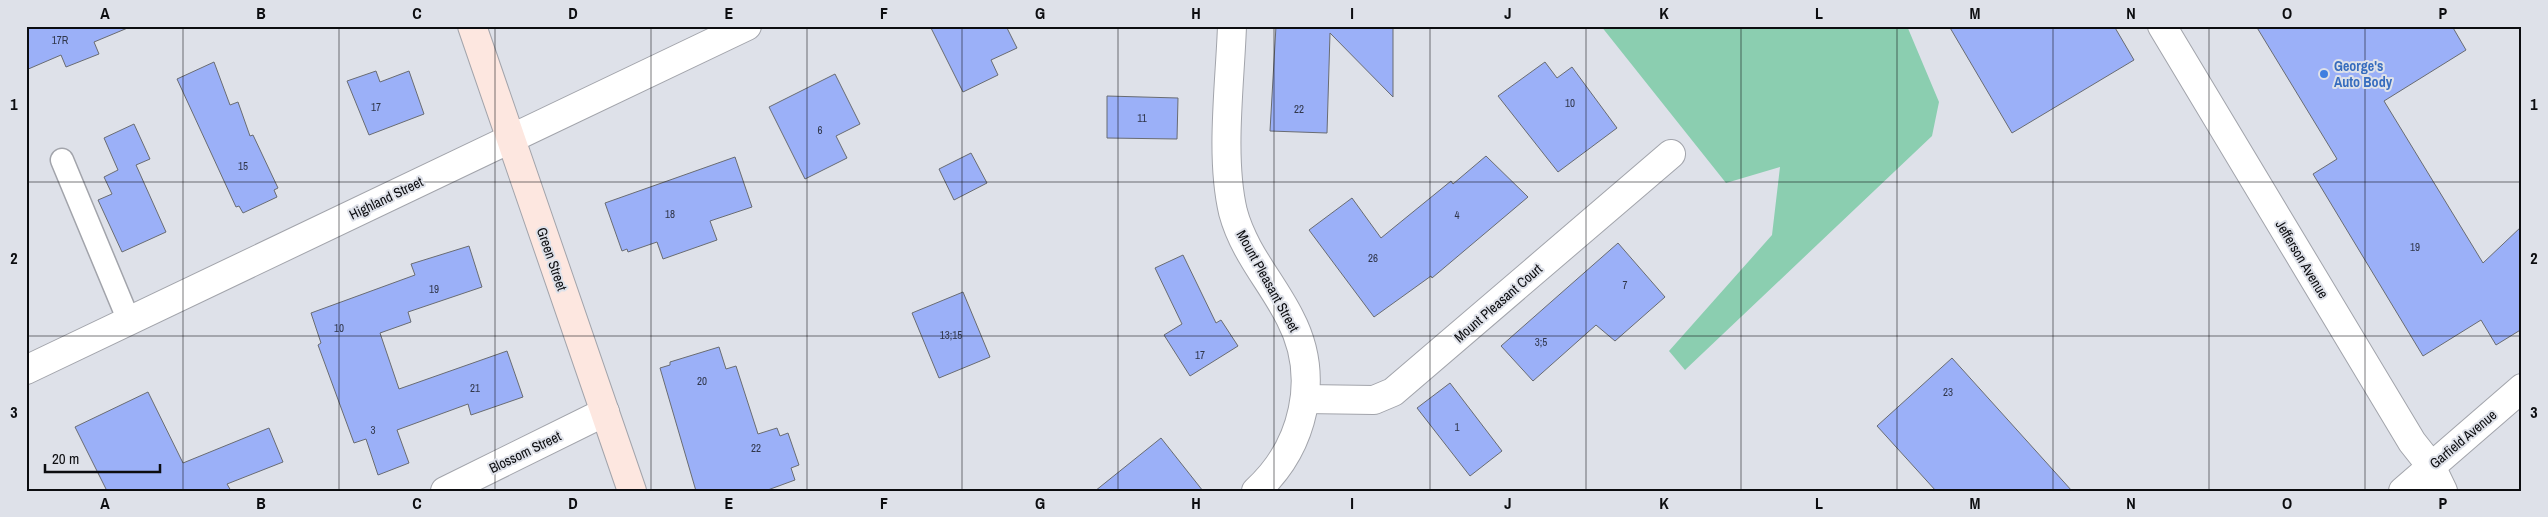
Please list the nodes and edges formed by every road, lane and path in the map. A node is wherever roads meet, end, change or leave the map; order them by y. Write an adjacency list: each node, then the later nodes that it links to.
1 (472, 26): 5 (street, Green Street)
2 (747, 26): 5 (street, Highland Street)
3 (1232, 26): 11 (street, Mount Pleasant Street)
4 (2162, 26): 13 (street, Jefferson Avenue)
5 (511, 138): 8 (street, Highland Street); 12 (street, Green Street)
6 (1671, 154): 11 (street, Mount Pleasant Court)
7 (62, 160): 8 (lane)
8 (129, 321): 9 (street, Highland Street)
9 (26, 370)
10 (2522, 388): 13 (street, Garfield Avenue)
11 (1305, 399): 16 (street, Mount Pleasant Street)
12 (604, 412): 14 (street, Blossom Street); 15 (street, Green Street)
13 (2431, 466): 17 (street, Garfield Avenue); 18 (street, Jefferson Avenue)
14 (445, 491)
15 (632, 491)
16 (1256, 491)
17 (2404, 491)
18 (2443, 491)

